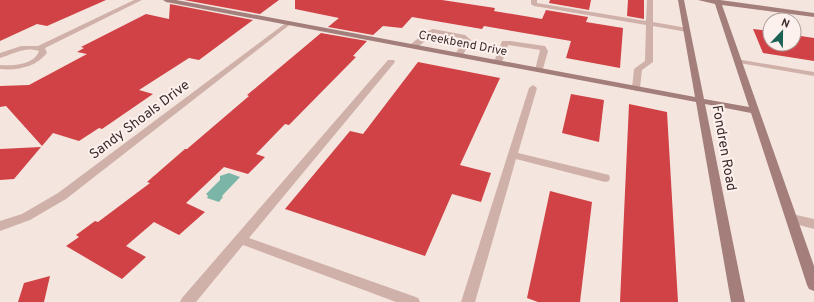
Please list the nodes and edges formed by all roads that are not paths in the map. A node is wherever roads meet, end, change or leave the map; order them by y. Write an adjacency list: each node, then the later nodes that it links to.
1 (139, 0): 13 (street)
2 (166, 0): 9 (main road, Creekbend Drive)
3 (534, 0): 10 (street)
4 (650, 0): 10 (street)
5 (681, 0): 11 (main road, Fondren Road)
6 (701, 0): 7 (main road)
7 (718, 1): 8 (main road); 16 (main road)
8 (814, 15)
9 (289, 23): 12 (main road, Creekbend Drive); 30 (street, Sandy Shoals Drive)
10 (650, 24): 11 (street); 23 (street)
11 (687, 30): 24 (main road, Fondren Road)
12 (414, 46): 14 (main road, Creekbend Drive); 14 (street)
13 (39, 48): 15 (street); 19 (street)
14 (459, 55): 18 (main road, Creekbend Drive)
15 (0, 56)
16 (739, 61): 21 (street); 25 (main road)
17 (391, 62): 31 (street)
18 (498, 62): 20 (main road, Creekbend Drive); 20 (street)
19 (0, 67)
20 (539, 70): 23 (main road, Creekbend Drive)
21 (814, 74)
22 (533, 88): 26 (street)
23 (636, 88): 24 (main road, Creekbend Drive)
24 (701, 100): 25 (main road, Creekbend Drive); 36 (main road, Fondren Road)
25 (756, 111): 28 (main road)
26 (513, 155): 27 (street); 35 (street)
27 (604, 178)
28 (792, 219): 29 (street); 32 (main road)
29 (814, 224)
30 (0, 226)
31 (240, 239): 33 (street); 34 (street)
32 (814, 285)
33 (187, 302)
34 (413, 302)
35 (468, 302)
36 (738, 302)

